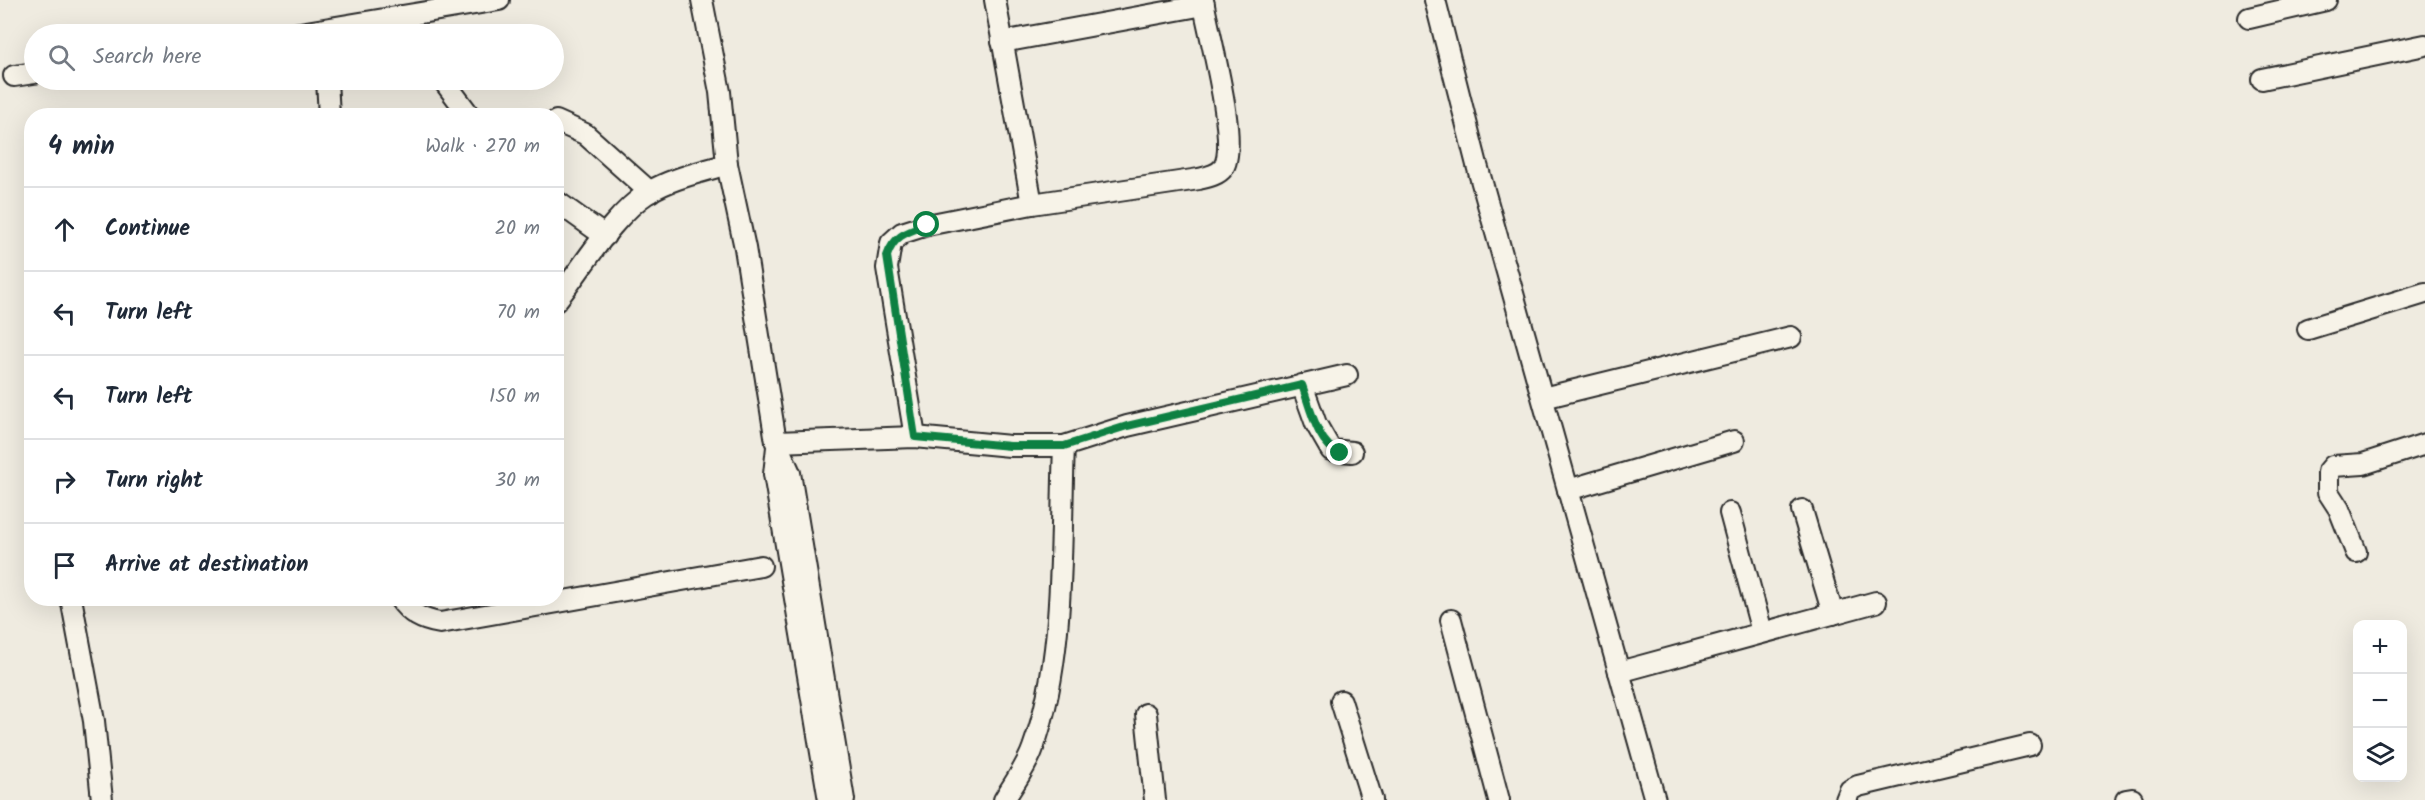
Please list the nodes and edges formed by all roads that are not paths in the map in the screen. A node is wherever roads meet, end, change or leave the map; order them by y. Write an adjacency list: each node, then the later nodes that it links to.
1 (499, 0): 7 (street)
2 (702, 0): 21 (street)
3 (995, 0): 11 (street)
4 (1435, 0): 32 (street)
5 (2326, 0): 8 (street)
6 (1204, 3): 11 (street); 23 (street)
7 (400, 16): 9 (street); 10 (street)
8 (2249, 18)
9 (362, 24)
10 (406, 24)
11 (1002, 42): 23 (street)
12 (2425, 45): 15 (street)
13 (24, 74): 14 (street)
14 (14, 76)
15 (2262, 79)
16 (328, 90): 18 (street)
17 (450, 90): 19 (street)
18 (329, 108)
19 (464, 108)
20 (564, 125): 22 (street)
21 (728, 164): 22 (street); 35 (street)
22 (650, 192): 25 (street)
23 (1032, 204): 33 (street)
24 (564, 207): 25 (street)
25 (605, 236): 26 (street)
26 (564, 290)
27 (2425, 293): 28 (street)
28 (2308, 329)
29 (1791, 337): 32 (street)
30 (1347, 375): 31 (street)
31 (1302, 385): 37 (street); 38 (street)
32 (1543, 398): 39 (street)
33 (915, 437): 35 (street); 37 (street)
34 (1734, 441): 39 (street)
35 (777, 444): 57 (street); 58 (street)
36 (2425, 444): 42 (street)
37 (1064, 446): 59 (street)
38 (1353, 452)
39 (1568, 490): 52 (street)
40 (1802, 510): 49 (street)
41 (1730, 513): 51 (street)
42 (2356, 552)
43 (761, 566): 44 (street)
44 (564, 601)
45 (1876, 603): 49 (street)
46 (73, 606): 56 (street)
47 (405, 606): 48 (street)
48 (536, 606)
49 (1833, 614): 51 (street)
50 (1451, 620): 62 (street)
51 (1762, 632): 52 (street)
52 (1619, 672): 63 (street)
53 (1341, 701): 61 (street)
54 (1146, 714): 60 (street)
55 (2030, 745): 64 (street)
56 (102, 800)
57 (829, 800)
58 (843, 800)
59 (1004, 800)
60 (1155, 800)
61 (1372, 800)
62 (1499, 800)
63 (1655, 800)
64 (1846, 800)

